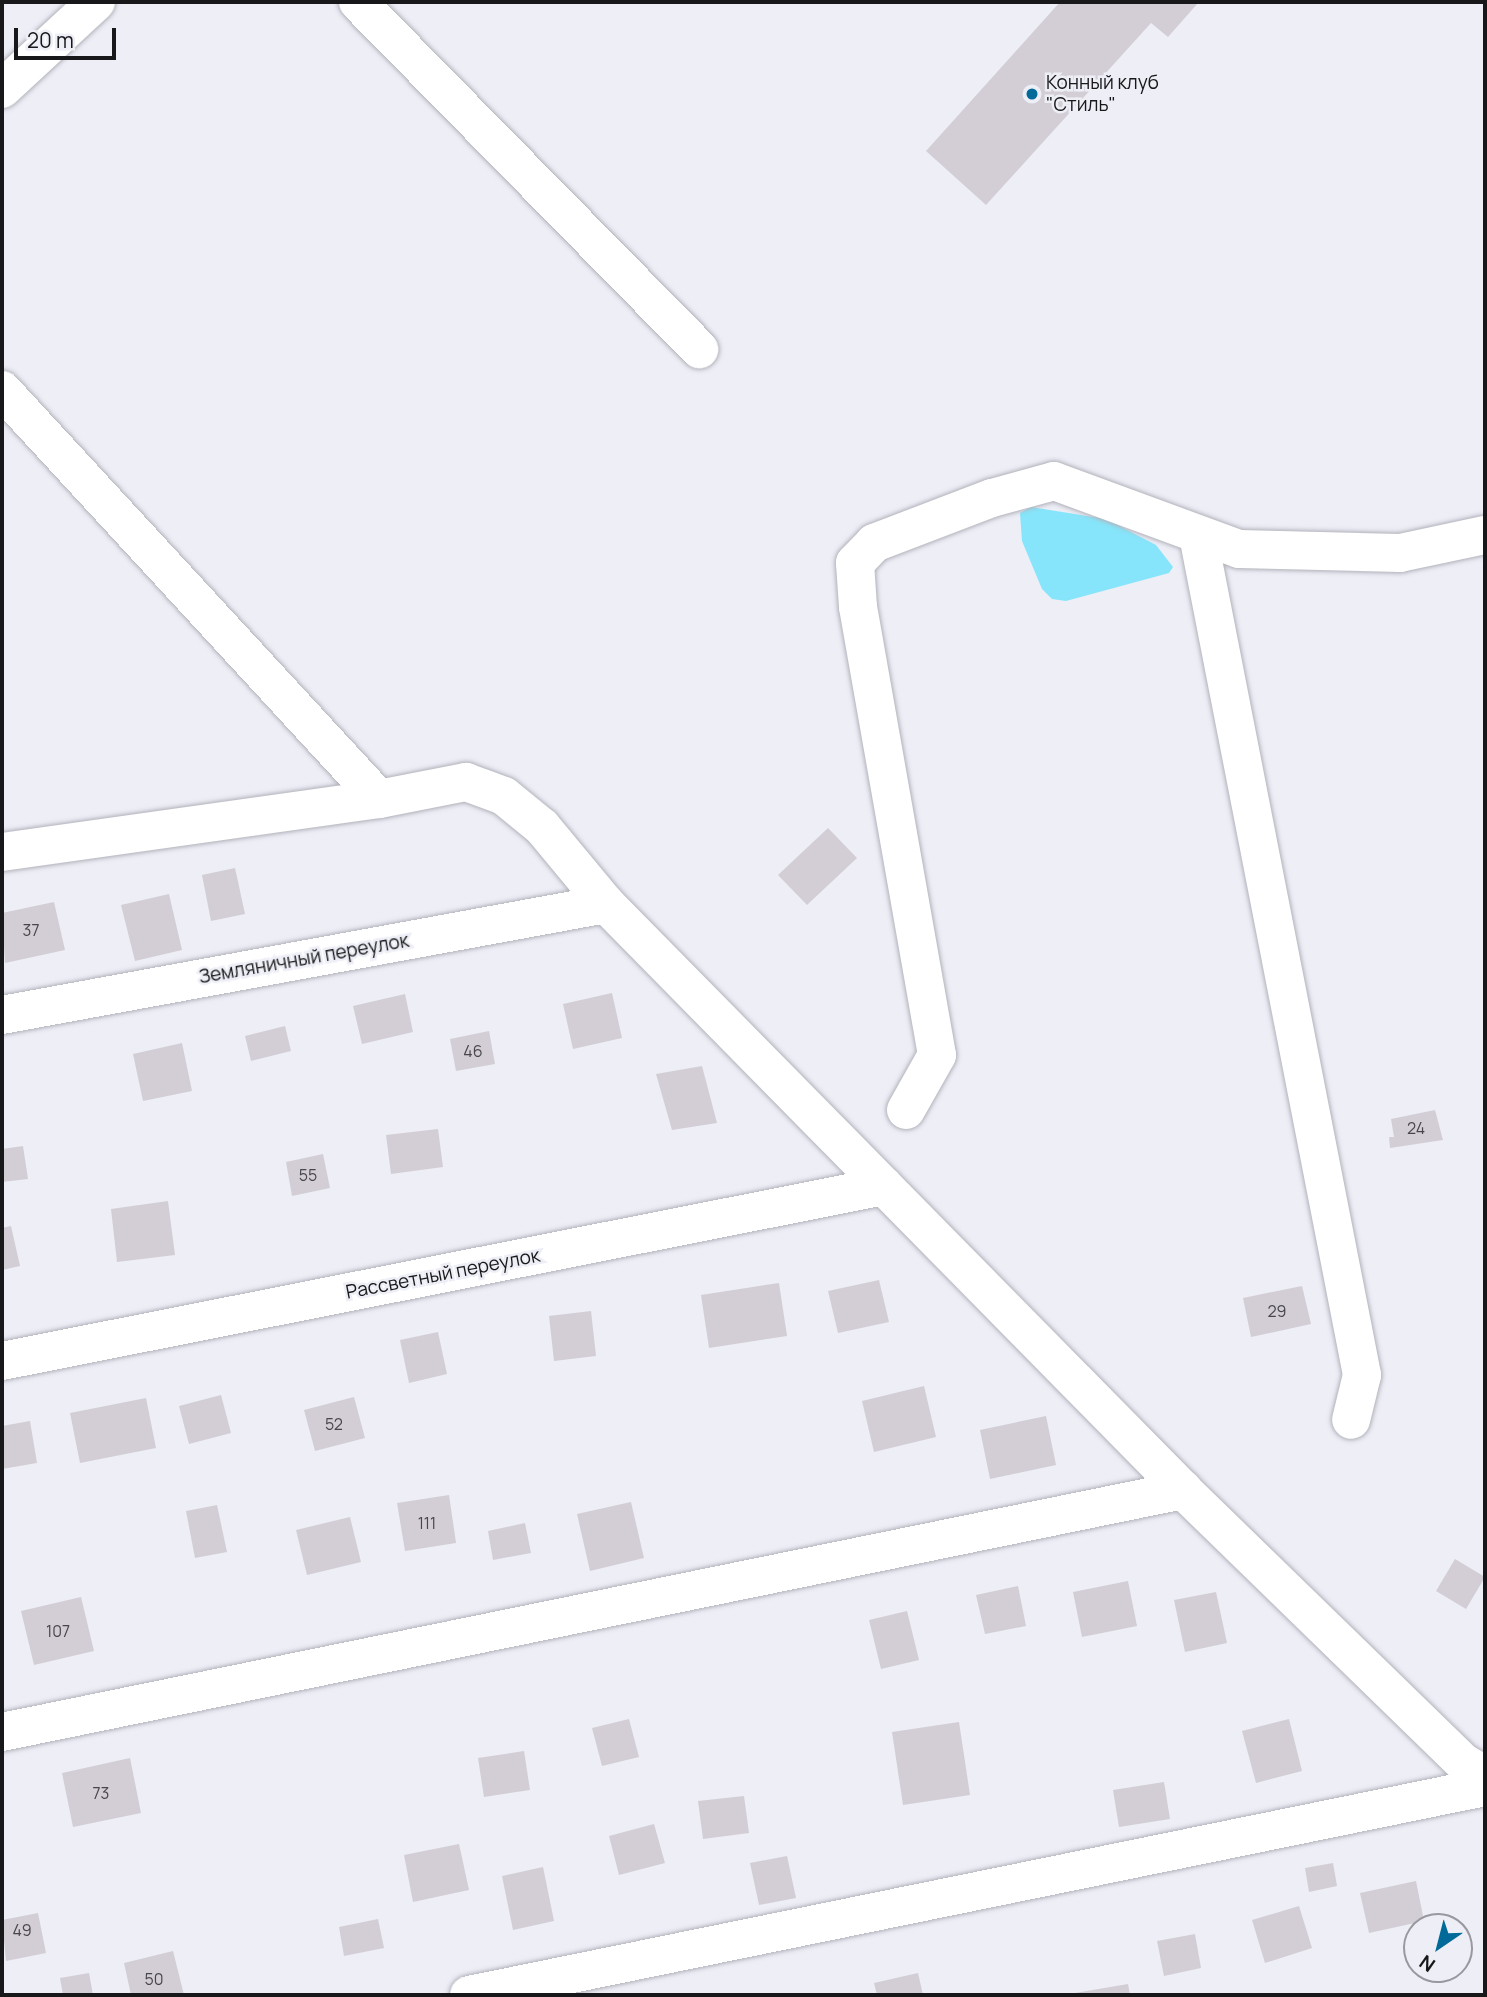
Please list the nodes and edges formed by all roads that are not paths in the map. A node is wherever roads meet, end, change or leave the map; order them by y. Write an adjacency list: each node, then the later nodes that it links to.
1 (96, 2): 3 (street)
2 (358, 2): 4 (street)
3 (2, 89)
4 (699, 349)
5 (2, 390): 8 (street)
6 (1198, 535): 7 (street); 12 (street); 15 (street)
7 (1485, 535)
8 (379, 799): 9 (street); 10 (street)
9 (2, 852)
10 (606, 904): 11 (street, Земляничный переулок); 13 (street)
11 (2, 1015)
12 (906, 1110)
13 (884, 1186): 14 (street, Рассветный переулок); 16 (street)
14 (2, 1361)
15 (1351, 1420)
16 (1183, 1490): 17 (street); 18 (street)
17 (2, 1732)
18 (1485, 1775)
19 (1485, 1787): 20 (street)
20 (469, 1995)

